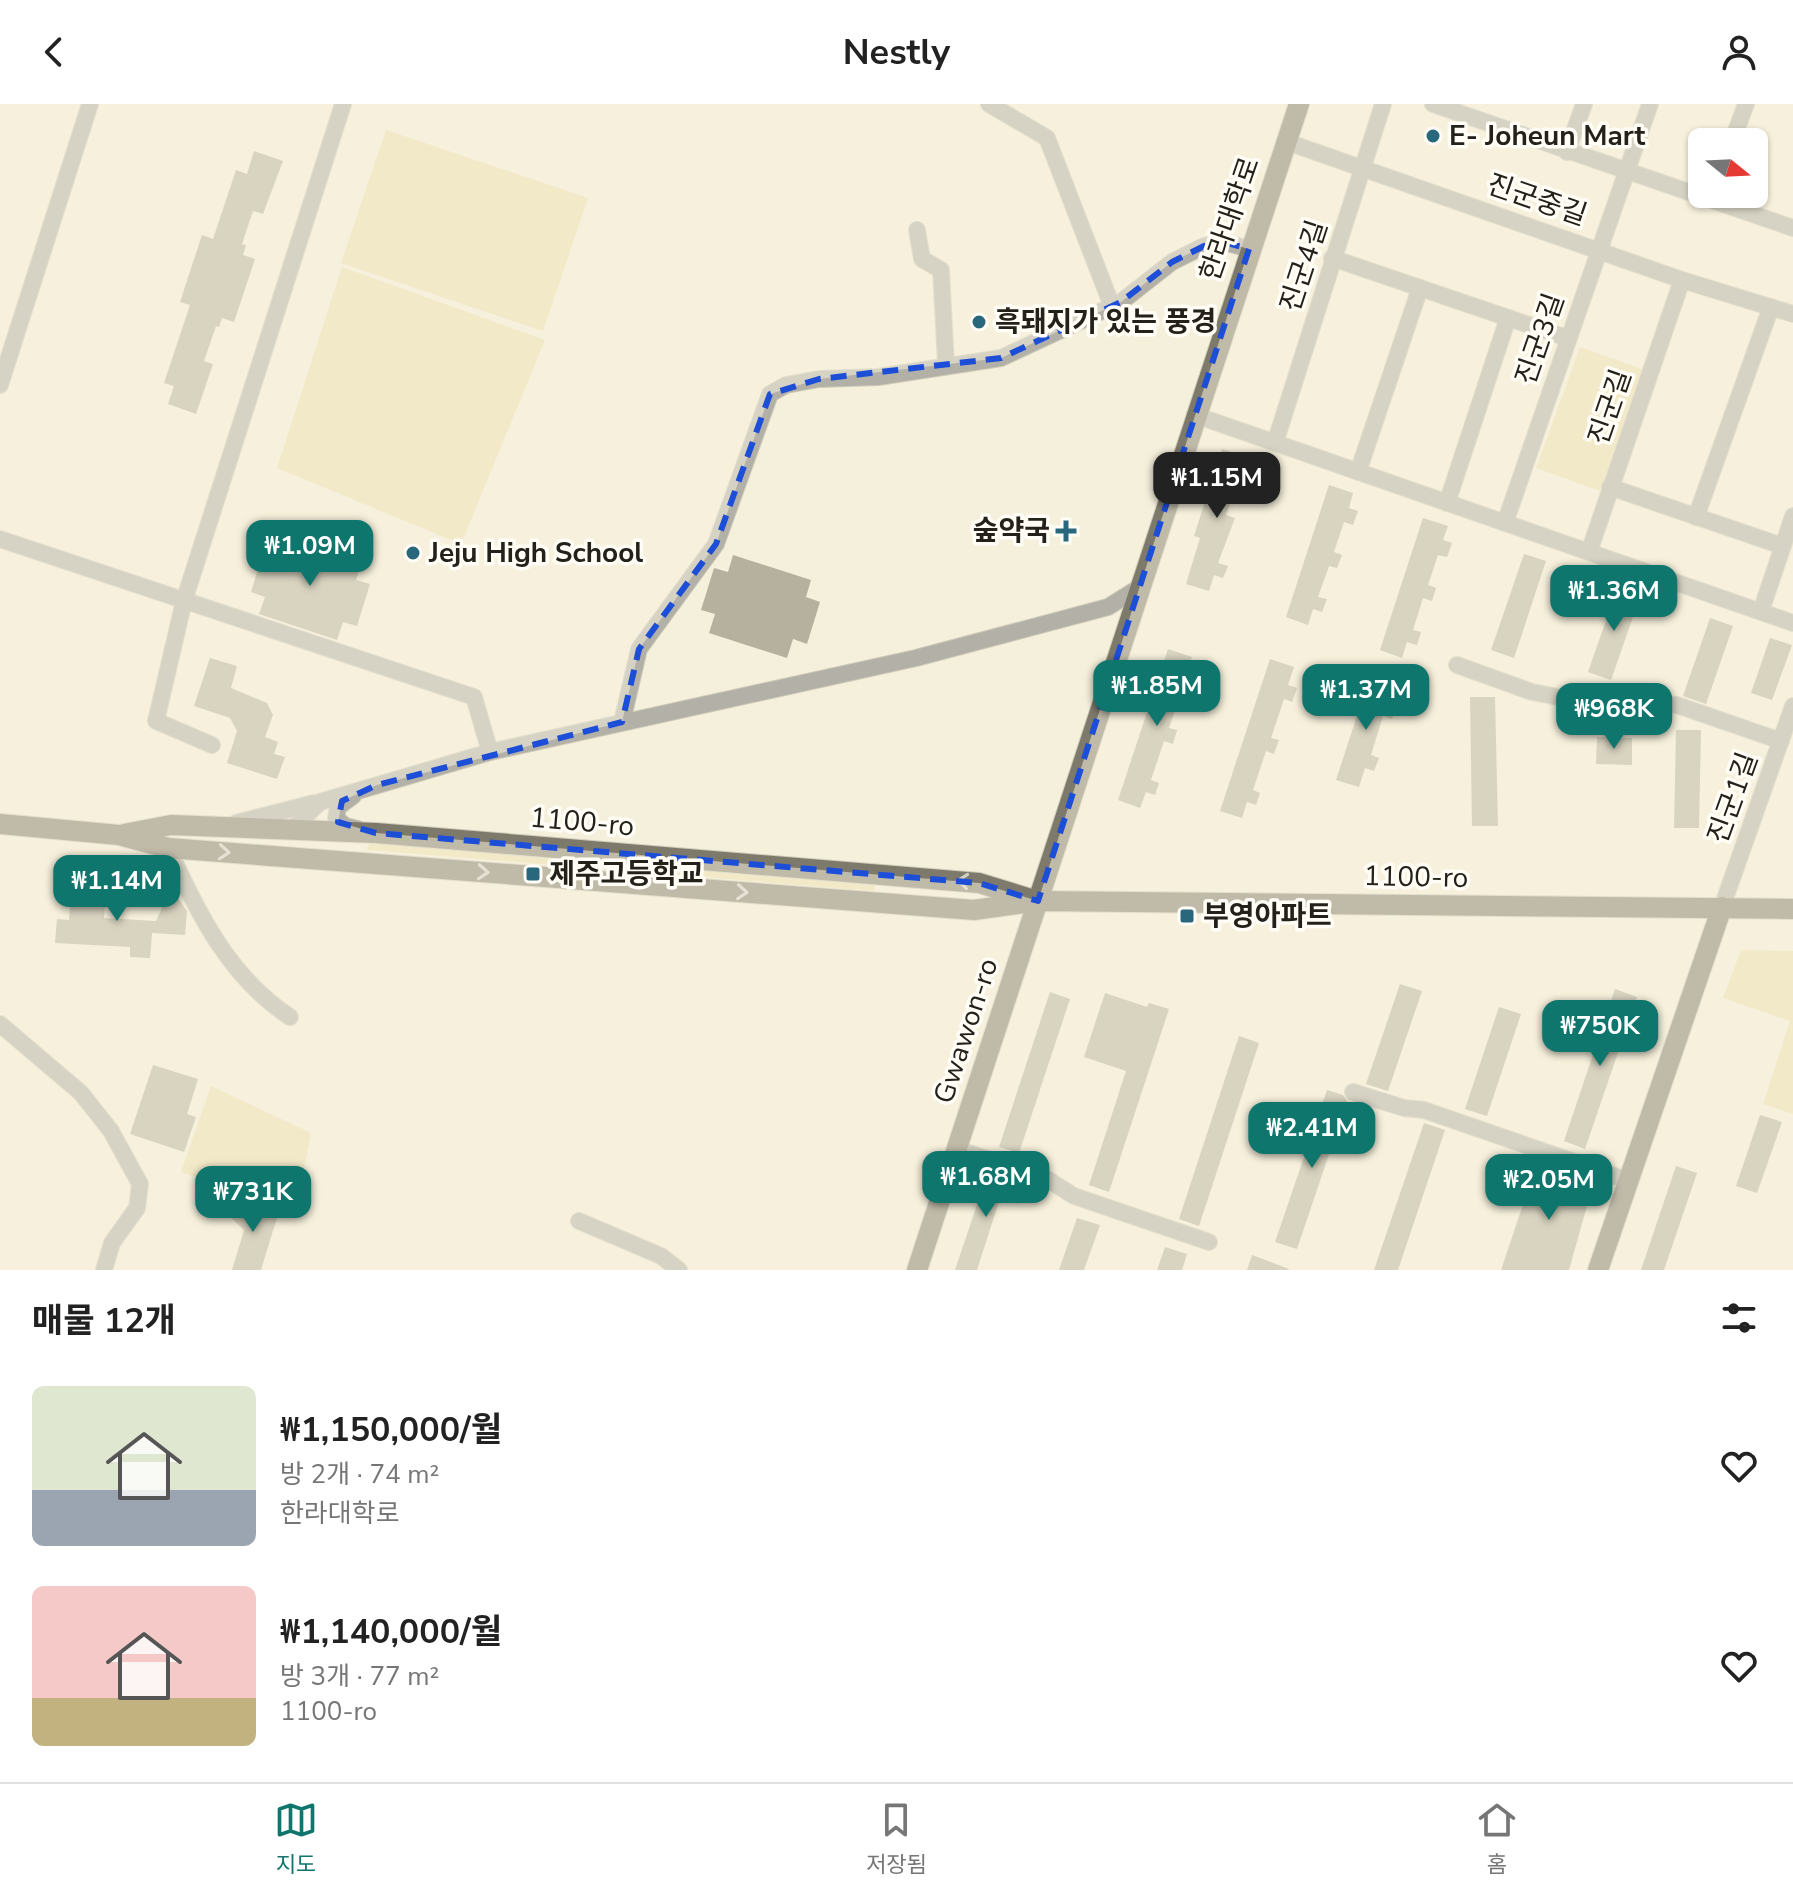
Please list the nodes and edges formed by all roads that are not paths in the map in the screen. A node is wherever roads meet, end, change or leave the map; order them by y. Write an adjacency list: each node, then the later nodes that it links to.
1 (90, 104): 31 (street)
2 (343, 104): 44 (street)
3 (989, 104): 25 (street)
4 (1299, 104): 12 (main road, 한라대학로)
5 (1383, 104): 14 (street, 진군4길)
6 (1433, 104): 10 (street)
7 (1584, 104): 13 (street)
8 (1650, 104): 15 (street, 진군3길)
9 (1746, 104): 11 (street)
10 (1480, 111): 13 (street)
11 (1737, 128)
12 (1287, 142): 14 (street, 진군중길); 20 (main road, 한라대학로)
13 (1567, 152): 15 (street)
14 (1364, 167): 21 (street, 진군중길); 22 (street, 진군4길)
15 (1626, 172): 16 (street); 21 (street, 진군3길)
16 (1688, 190)
17 (1741, 208): 18 (street)
18 (1793, 228)
19 (917, 230): 30 (street)
20 (1249, 249): 25 (street); 32 (main road, 한라대학로)
21 (1599, 249): 23 (street, 진군중길); 29 (street, 진군3길)
22 (1332, 258): 24 (street); 33 (street, 진군4길)
23 (1682, 280): 26 (street, 진군중길); 35 (street, 진군길)
24 (1420, 288): 28 (street); 34 (street)
25 (1112, 306): 30 (street)
26 (1771, 307): 27 (street, 진군중길); 38 (street)
27 (1793, 314)
28 (1508, 318): 29 (street); 36 (street)
29 (1567, 338): 39 (street, 진군3길)
30 (946, 364): 49 (street)
31 (0, 385)
32 (1195, 415): 33 (street); 43 (main road, 한라대학로)
33 (1275, 443): 34 (street)
34 (1358, 472): 36 (street)
35 (1610, 487): 38 (street); 42 (street, 진군길)
36 (1447, 503): 39 (street)
37 (1793, 516): 41 (street)
38 (1696, 517): 41 (street)
39 (1505, 523): 42 (street)
40 (0, 539): 44 (street)
41 (1782, 546): 45 (street)
42 (1589, 552): 45 (street)
43 (1137, 589): 49 (street); 62 (main road, 한라대학로)
44 (184, 601): 51 (street); 52 (street)
45 (1761, 611): 46 (street)
46 (1793, 623)
47 (1457, 665): 50 (street)
48 (1793, 706): 50 (street, 진군1길)
49 (622, 722): 52 (street)
50 (1781, 741): 63 (street, 진군1길)
51 (212, 745)
52 (490, 752): 53 (street)
53 (377, 785): 54 (street); 58 (street)
54 (320, 802): 56 (street); 57 (street)
55 (0, 824): 59 (main road, 1100-ro)
56 (217, 827): 57 (main road, 1100-ro); 59 (main road, 1100-ro)
57 (291, 830): 58 (main road, 1100-ro); 61 (main road)
58 (376, 833): 62 (main road, 1100-ro, one-way to 58)
59 (119, 835): 60 (main road, 1100-ro)
60 (168, 848): 61 (main road, 1100-ro, one-way to 61); 65 (street)
61 (289, 857): 62 (main road, 1100-ro, one-way to 62)
62 (1038, 901): 63 (main road, 1100-ro); 68 (main road, Gwawon-ro)
63 (1722, 907): 64 (main road, 1100-ro); 69 (main road)
64 (1793, 909)
65 (290, 1017)
66 (0, 1024): 72 (street)
67 (1353, 1092): 69 (street)
68 (957, 1149): 71 (street); 74 (main road, Gwawon-ro)
69 (1629, 1181): 75 (main road)
70 (579, 1221): 73 (street)
71 (1209, 1242)
72 (104, 1270)
73 (679, 1270)
74 (917, 1270)
75 (1598, 1270)

